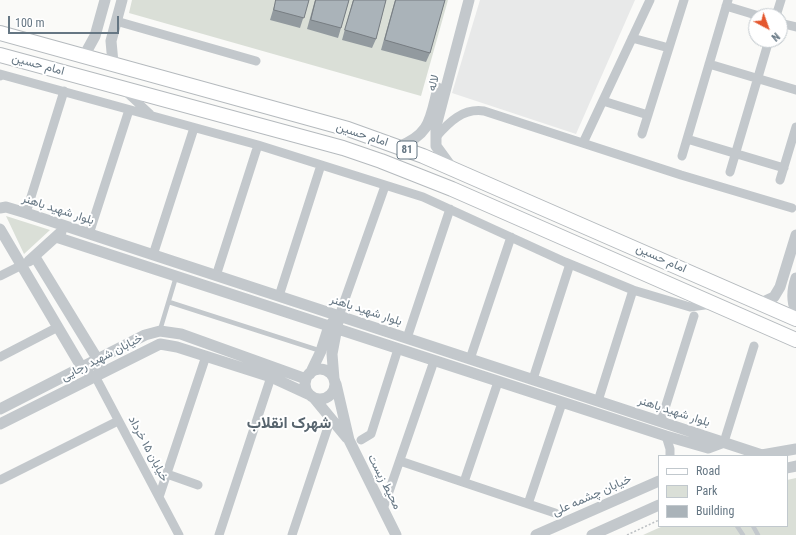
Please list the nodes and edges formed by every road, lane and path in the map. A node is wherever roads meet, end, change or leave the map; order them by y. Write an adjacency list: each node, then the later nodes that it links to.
1 (105, 0): 11 (street)
2 (122, 0): 9 (street)
3 (461, 0): 32 (street, لاله)
4 (469, 0): 34 (street, لاله)
5 (650, 0): 12 (street)
6 (684, 0): 14 (street)
7 (727, 3): 8 (street); 20 (street)
8 (748, 12)
9 (116, 21): 13 (street); 18 (street)
10 (0, 33): 17 (main road, امام حسین / 81)
11 (96, 36): 13 (street); 17 (street)
12 (632, 38): 14 (street); 26 (street)
13 (111, 41): 19 (street)
14 (669, 48): 28 (street)
15 (767, 48): 22 (street)
16 (0, 55): 23 (main road, امام حسین / 81)
17 (84, 56): 19 (main road, امام حسین / 81)
18 (256, 61)
19 (113, 63): 38 (main road, امام حسین / 81)
20 (709, 64): 22 (street); 35 (street)
21 (0, 75): 25 (street)
22 (758, 78): 24 (street); 39 (street)
23 (122, 88): 29 (street); 69 (main road, امام حسین / 81)
24 (796, 90)
25 (64, 91): 27 (street); 50 (street)
26 (603, 101): 28 (street); 36 (street)
27 (130, 110): 29 (street); 53 (street)
28 (648, 115): 33 (street)
29 (151, 116): 31 (street)
30 (796, 127): 42 (street)
31 (194, 128): 37 (street); 57 (street)
32 (425, 131): 34 (street); 38 (street)
33 (642, 134)
34 (436, 137): 36 (street); 43 (street, لاله)
35 (687, 139): 39 (street); 40 (street)
36 (583, 143): 48 (street)
37 (258, 145): 41 (street); 62 (street)
38 (398, 147): 43 (main road, امام حسین / 81)
39 (735, 153): 42 (street); 44 (street)
40 (682, 156)
41 (321, 165): 46 (street); 66 (street)
42 (784, 168): 45 (street)
43 (452, 169): 68 (main road, امام حسین / 81)
44 (730, 172)
45 (780, 180)
46 (385, 186): 49 (street); 71 (street)
47 (0, 208): 50 (street, بلوار شهید باهنر)
48 (792, 208)
49 (450, 210): 56 (street); 77 (street)
50 (26, 213): 51 (street, بلوار شهید باهنر)
51 (68, 227): 53 (street, بلوار شهید باهنر); 55 (street)
52 (0, 229): 60 (street)
53 (89, 234): 57 (street, بلوار شهید باهنر)
54 (796, 235): 68 (street)
55 (56, 237): 58 (street); 63 (street, بلوار شهید باهنر)
56 (511, 237): 59 (street); 84 (street)
57 (153, 255): 62 (street, بلوار شهید باهنر)
58 (35, 257): 60 (street); 85 (street)
59 (570, 264): 65 (street); 91 (street)
60 (22, 265): 61 (street); 74 (street)
61 (0, 276)
62 (216, 276): 66 (street, بلوار شهید باهنر)
63 (176, 277): 67 (lane); 75 (street, بلوار شهید باهنر)
64 (796, 278): 70 (street)
65 (633, 290): 69 (street); 95 (street)
66 (279, 296): 71 (street, بلوار شهید باهنر)
67 (169, 302): 76 (lane); 81 (lane)
68 (761, 303): 73 (main road, امام حسین / 81)
69 (714, 304): 78 (main road, امام حسین / 81)
70 (796, 311)
71 (339, 316): 75 (street); 77 (street, بلوار شهید باهنر)
72 (694, 316): 100 (street)
73 (796, 319)
74 (58, 328): 83 (street); 87 (street)
75 (333, 328): 80 (street, بلوار شهید باهنر); 81 (street); 92 (street, محیط زیست)
76 (160, 331): 85 (street, خیابان شهید رجایی); 89 (street, خیابان شهید رجایی)
77 (407, 338): 84 (street, بلوار شهید باهنر)
78 (796, 340)
79 (754, 346): 105 (street)
80 (398, 349): 86 (street, بلوار شهید باهنر); 104 (street)
81 (321, 351): 89 (street)
82 (206, 356): 88 (street, خیابان شهید رجایی); 90 (street, خیابان شهید رجایی); 110 (street)
83 (0, 357)
84 (470, 359): 91 (street, بلوار شهید باهنر)
85 (98, 360): 87 (street, خیابان شهید رجایی); 88 (street)
86 (434, 361): 93 (street, بلوار شهید باهنر); 109 (street)
87 (82, 368): 88 (street); 97 (street, خیابان شهید رجایی)
88 (95, 376): 99 (street, خیابان ۱۵ خرداد); 101 (street, خیابان شهید رجایی)
89 (308, 376): 92 (street); 94 (street)
90 (271, 377): 94 (street, خیابان شهید رجایی); 122 (street)
91 (533, 380): 95 (street, بلوار شهید باهنر)
92 (335, 382): 94 (street); 103 (street, محیط زیست)
93 (498, 382): 96 (street, بلوار شهید باهنر); 113 (street)
94 (312, 397): 98 (street, محیط زیست)
95 (598, 401): 100 (street, بلوار شهید باهنر)
96 (562, 403): 102 (street, بلوار شهید باهنر); 116 (street)
97 (0, 409)
98 (331, 418): 103 (street, محیط زیست); 123 (street)
99 (118, 420): 111 (street); 115 (street, خیابان ۱۵ خرداد)
100 (661, 421): 105 (street, بلوار شهید باهنر)
101 (0, 424)
102 (666, 436): 105 (street, بلوار شهید باهنر); 107 (street)
103 (349, 440): 118 (street, محیط زیست)
104 (361, 440)
105 (724, 442): 108 (street, بلوار شهید باهنر)
106 (795, 447): 108 (street)
107 (670, 455)
108 (759, 455)
109 (400, 461): 113 (street); 118 (street)
110 (167, 474): 114 (street); 115 (street)
111 (0, 480)
112 (658, 481): 125 (street, خیابان چشمه علی)
113 (464, 482): 116 (street)
114 (198, 485)
115 (159, 497): 121 (street, خیابان ۱۵ خرداد)
116 (528, 504): 119 (street)
117 (658, 505): 126 (street)
118 (384, 509): 124 (street, محیط زیست)
119 (555, 513)
120 (658, 520): 127 (path)
121 (179, 535)
122 (219, 535)
123 (292, 535)
124 (396, 535)
125 (536, 535)
126 (592, 535)
127 (627, 535)

